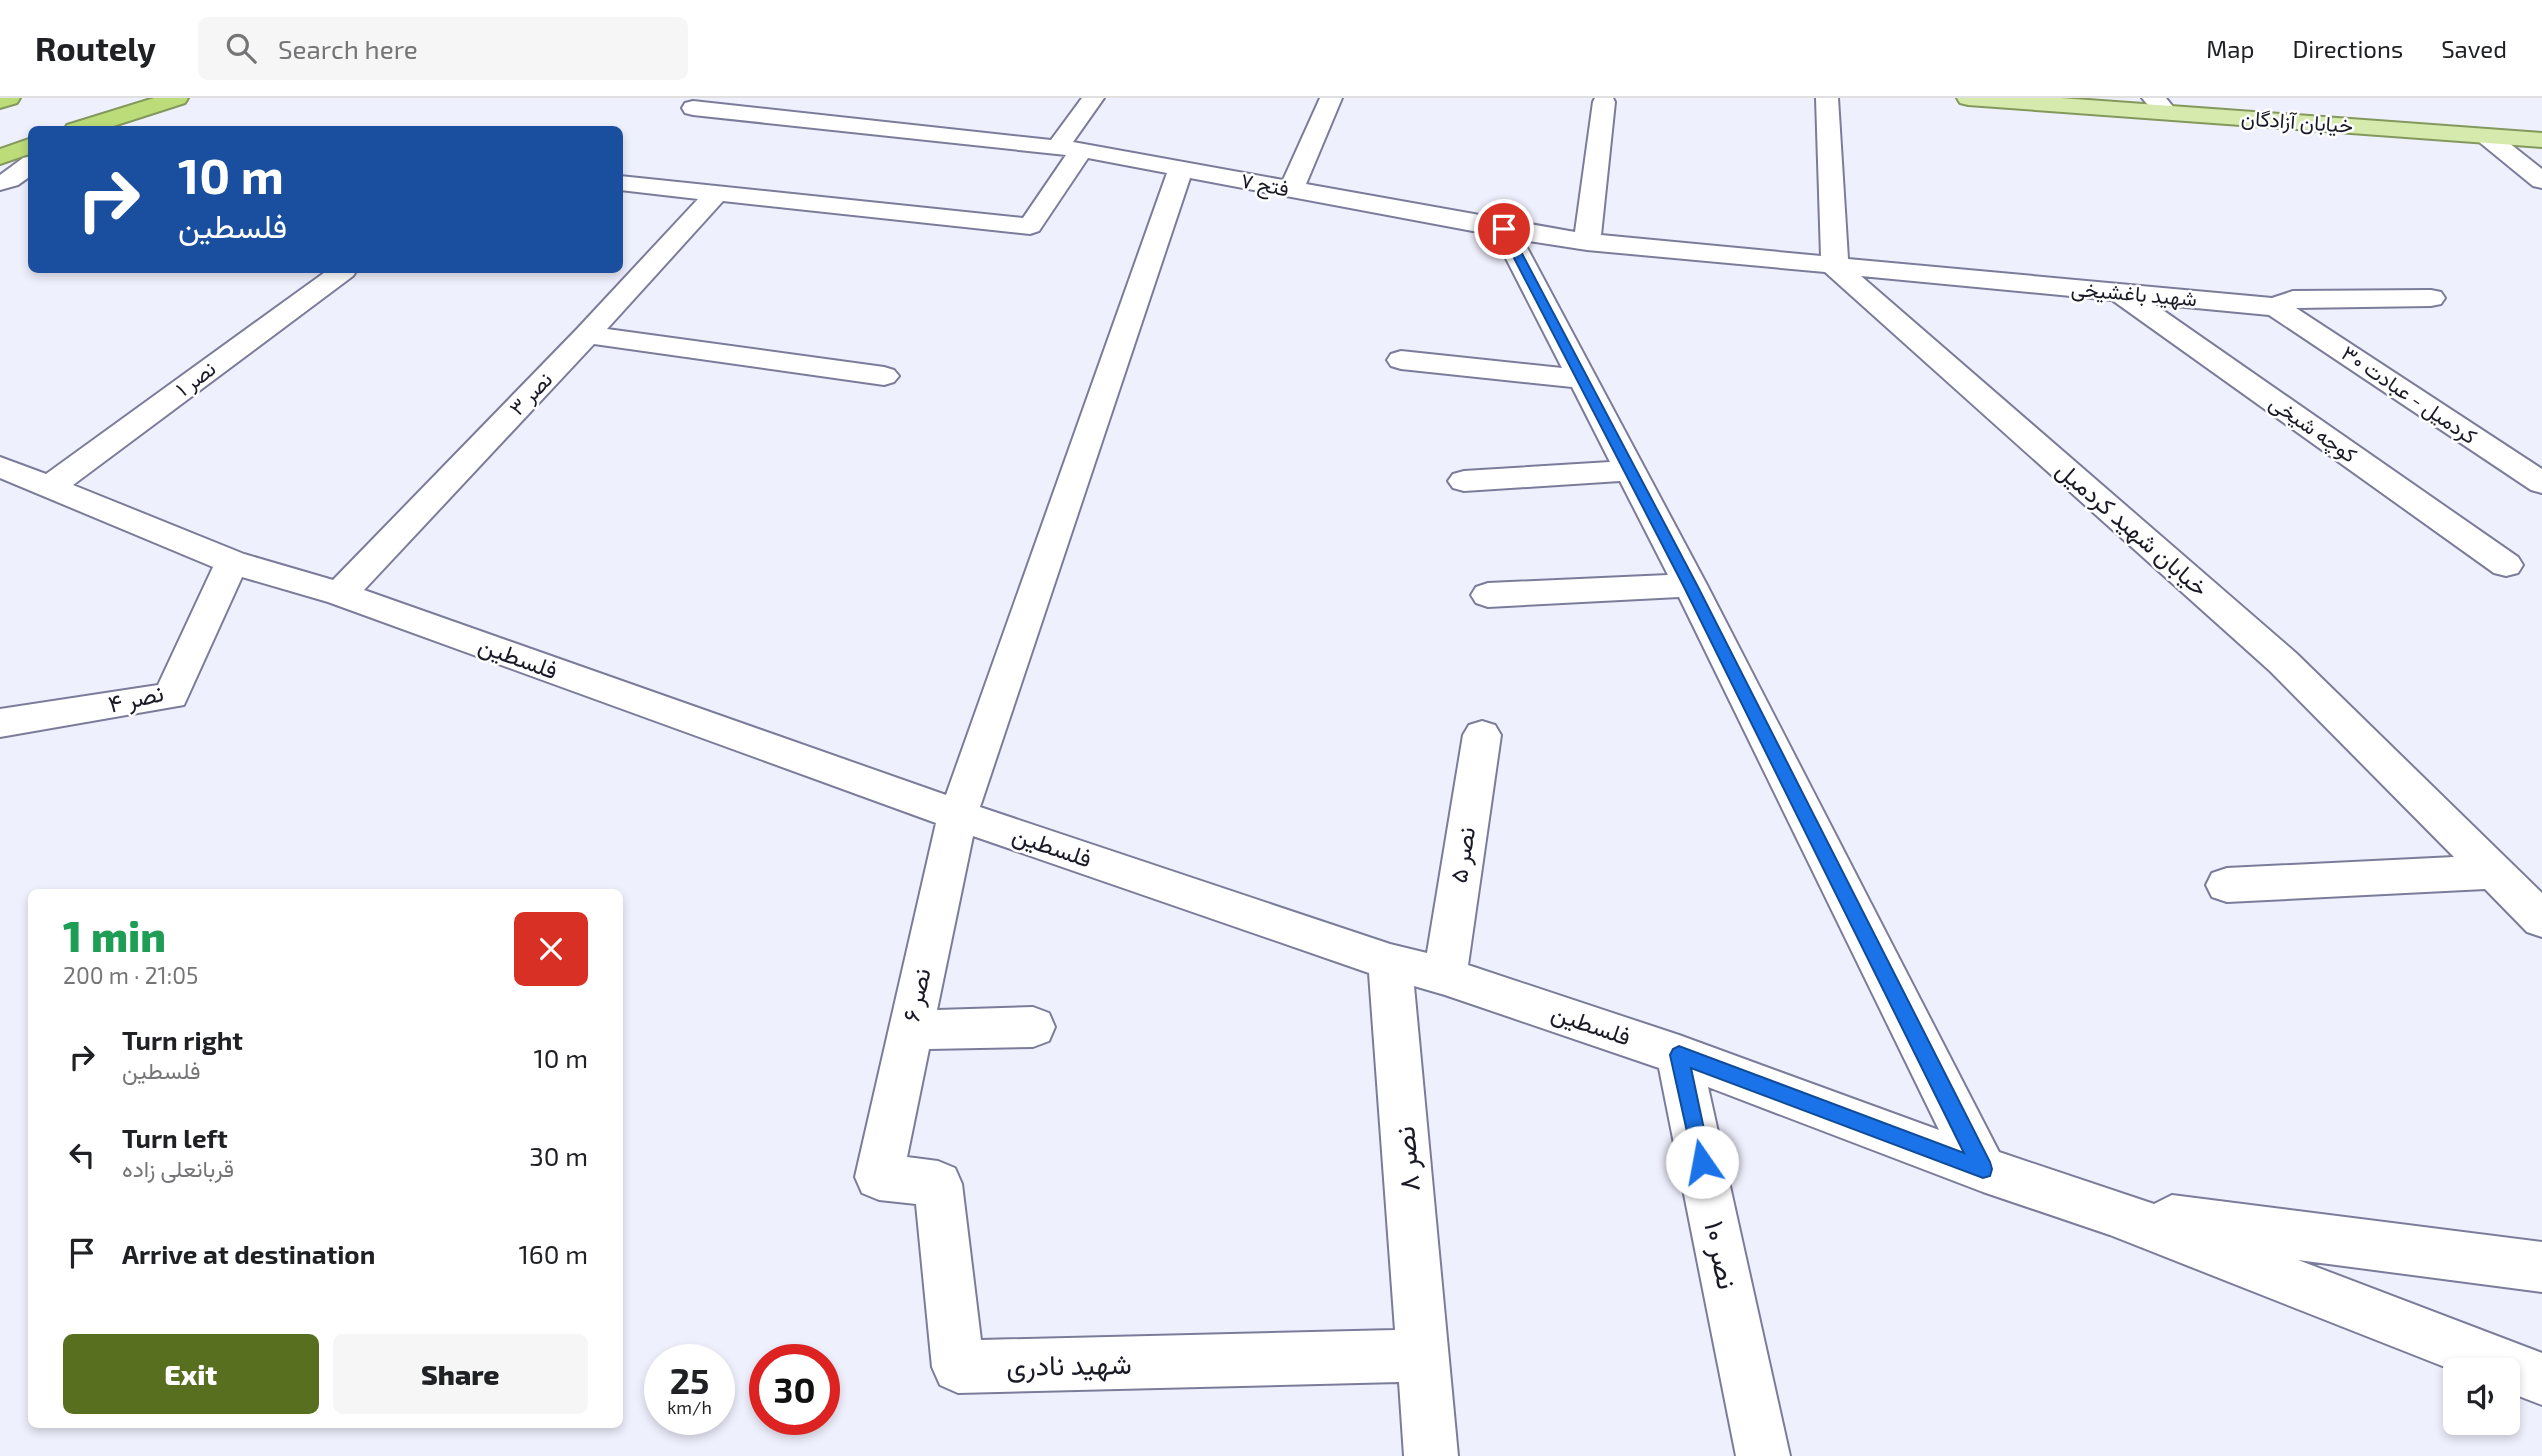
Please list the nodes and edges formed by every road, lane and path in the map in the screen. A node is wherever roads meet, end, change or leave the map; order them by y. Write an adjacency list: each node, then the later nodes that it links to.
1 (9, 98): 7 (highway)
2 (177, 98): 11 (highway)
3 (1093, 98): 16 (street)
4 (1331, 98): 24 (street)
5 (1827, 98): 28 (street)
6 (1968, 98): 9 (main road, خیابان آزادگان)
7 (1, 99)
8 (1604, 102): 27 (street)
9 (2160, 106): 12 (main road, خیابان آزادگان)
10 (693, 108): 16 (street, فتح ۷)
11 (86, 126)
12 (2486, 136): 13 (main road, خیابان آزادگان); 21 (street)
13 (2542, 140)
14 (28, 145): 17 (highway)
15 (28, 146): 18 (highway)
16 (1070, 148): 20 (street, فتح ۷); 25 (street)
17 (0, 151)
18 (0, 157)
19 (28, 166): 22 (street)
20 (1181, 169): 24 (street, فتح ۷); 49 (street, نصر ۶)
21 (2542, 181)
22 (0, 183)
23 (623, 183): 25 (street)
24 (1292, 190): 26 (street, فتح ۷)
25 (718, 192): 33 (street, نصر ۳)
26 (1504, 229): 27 (street, فتح ۷); 36 (street)
27 (1587, 242): 28 (street, فتح ۷)
28 (1835, 267): 31 (street, شهید باغشیخی); 50 (street, خیابان شهید کردمیل)
29 (340, 273): 41 (street, نصر ۱)
30 (2423, 288): 32 (street, شهید باغشیخی)
31 (2120, 293): 32 (street, شهید باغشیخی); 43 (street, کوچه شیخی)
32 (2276, 307): 40 (street, کردمیل - عبادت ۳۰)
33 (587, 335): 35 (street); 45 (street, نصر ۳)
34 (1401, 360): 36 (street)
35 (884, 376)
36 (1582, 379): 38 (street)
37 (0, 467): 41 (street, فلسطین)
38 (1630, 471): 39 (street); 44 (street)
39 (1464, 481)
40 (2542, 484)
41 (48, 488): 42 (street, فلسطین)
42 (232, 562): 45 (street, فلسطین); 47 (street, نصر ۴)
43 (2506, 565)
44 (1690, 585): 46 (street); 58 (street)
45 (340, 594): 49 (street, فلسطین)
46 (1488, 594)
47 (0, 723)
48 (1482, 734): 54 (street, نصر ۵)
49 (958, 815): 53 (street, فلسطین); 56 (street, نصر ۶)
50 (2494, 872): 51 (street); 52 (street, خیابان شهید کردمیل)
51 (2227, 885)
52 (2542, 920)
53 (1390, 962): 54 (street, فلسطین); 62 (street, نصر ۸)
54 (1445, 976): 57 (street, فلسطین)
55 (1032, 1027): 56 (street)
56 (909, 1030): 59 (street, نصر ۶)
57 (1679, 1055): 58 (street, فلسطین); 65 (street, نصر ۱۰)
58 (1983, 1169): 60 (street, فلسطین)
59 (879, 1177): 62 (street, شهید نادری)
60 (2110, 1211): 61 (street); 63 (street)
61 (2542, 1267)
62 (1423, 1355): 64 (street, نصر ۸)
63 (2542, 1379)
64 (1431, 1456)
65 (1763, 1456)

